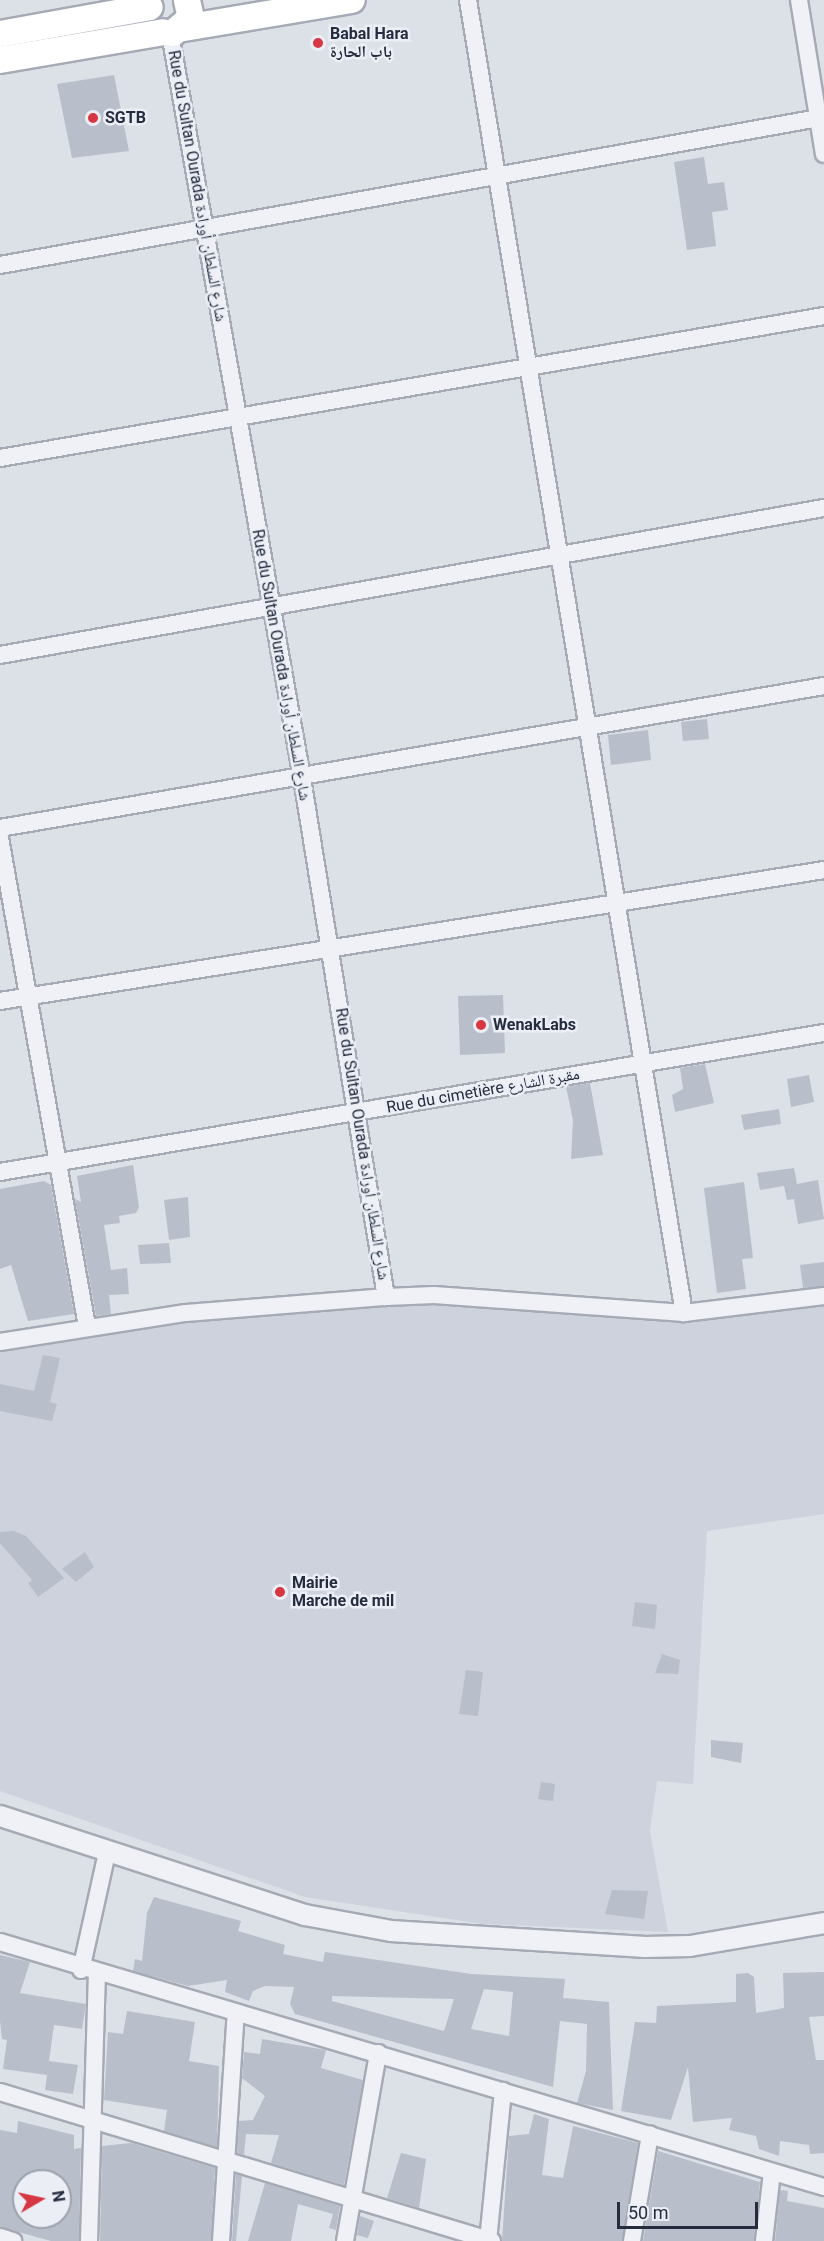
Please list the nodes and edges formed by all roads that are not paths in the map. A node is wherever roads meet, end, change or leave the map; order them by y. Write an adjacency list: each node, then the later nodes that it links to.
1 (187, 0): 6 (main road)
2 (352, 0): 6 (main road)
3 (468, 0): 11 (street)
4 (799, 0): 9 (street)
5 (152, 4): 6 (main road); 7 (main road)
6 (172, 31): 8 (main road); 12 (street, Rue du Sultan Ourada شارع السلطان أورادة)
7 (0, 34)
8 (0, 60)
9 (821, 117): 10 (street); 11 (street)
10 (824, 154)
11 (497, 175): 12 (street); 15 (street)
12 (204, 228): 13 (street); 16 (street, Rue du Sultan Ourada شارع السلطان أورادة)
13 (0, 265)
14 (824, 316): 15 (street)
15 (526, 367): 16 (street); 19 (street)
16 (238, 418): 17 (street); 20 (street, Rue du Sultan Ourada شارع السلطان أورادة)
17 (0, 458)
18 (824, 508): 19 (street)
19 (558, 555): 20 (street); 23 (street)
20 (269, 608): 21 (street); 24 (street, Rue du Sultan Ourada شارع السلطان أورادة)
21 (0, 655)
22 (824, 686): 23 (street)
23 (586, 726): 24 (street); 28 (street)
24 (303, 778): 25 (street); 29 (street, Rue du Sultan Ourada شارع السلطان أورادة)
25 (0, 828)
26 (0, 838): 30 (street)
27 (824, 870): 28 (street)
28 (616, 902): 29 (street); 33 (street)
29 (331, 949): 30 (street); 34 (street, Rue du Sultan Ourada شارع السلطان أورادة)
30 (31, 996): 31 (street); 35 (street)
31 (0, 1001)
32 (824, 1032): 33 (street, Rue du cimetière مقبرة الشارع)
33 (641, 1062): 34 (street, Rue du cimetière مقبرة الشارع); 39 (street)
34 (356, 1114): 35 (street, Rue du cimetière مقبرة الشارع); 38 (street, Rue du Sultan Ourada شارع السلطان أورادة)
35 (60, 1161): 36 (street, Rue du cimetière مقبرة الشارع); 40 (street)
36 (0, 1172)
37 (824, 1296): 39 (street)
38 (386, 1297): 39 (street); 40 (street)
39 (684, 1313)
40 (87, 1327): 41 (street)
41 (0, 1342)
42 (0, 1816): 43 (street)
43 (107, 1852): 44 (street); 46 (street)
44 (824, 1923)
45 (0, 1942): 46 (street)
46 (81, 1970): 47 (street)
47 (97, 1975): 48 (street); 52 (street)
48 (236, 2012): 49 (street); 54 (street)
49 (378, 2053): 50 (street); 57 (street)
50 (503, 2091): 53 (street); 63 (street)
51 (0, 2092): 52 (street)
52 (94, 2120): 54 (street); 60 (street)
53 (650, 2135): 55 (street); 64 (street)
54 (225, 2162): 57 (street); 61 (street)
55 (772, 2172): 56 (street); 65 (street)
56 (824, 2187)
57 (356, 2199): 62 (street); 63 (street)
58 (0, 2237): 59 (street)
59 (13, 2241)
60 (88, 2241)
61 (221, 2241)
62 (345, 2241)
63 (489, 2241)
64 (632, 2241)
65 (764, 2241)

